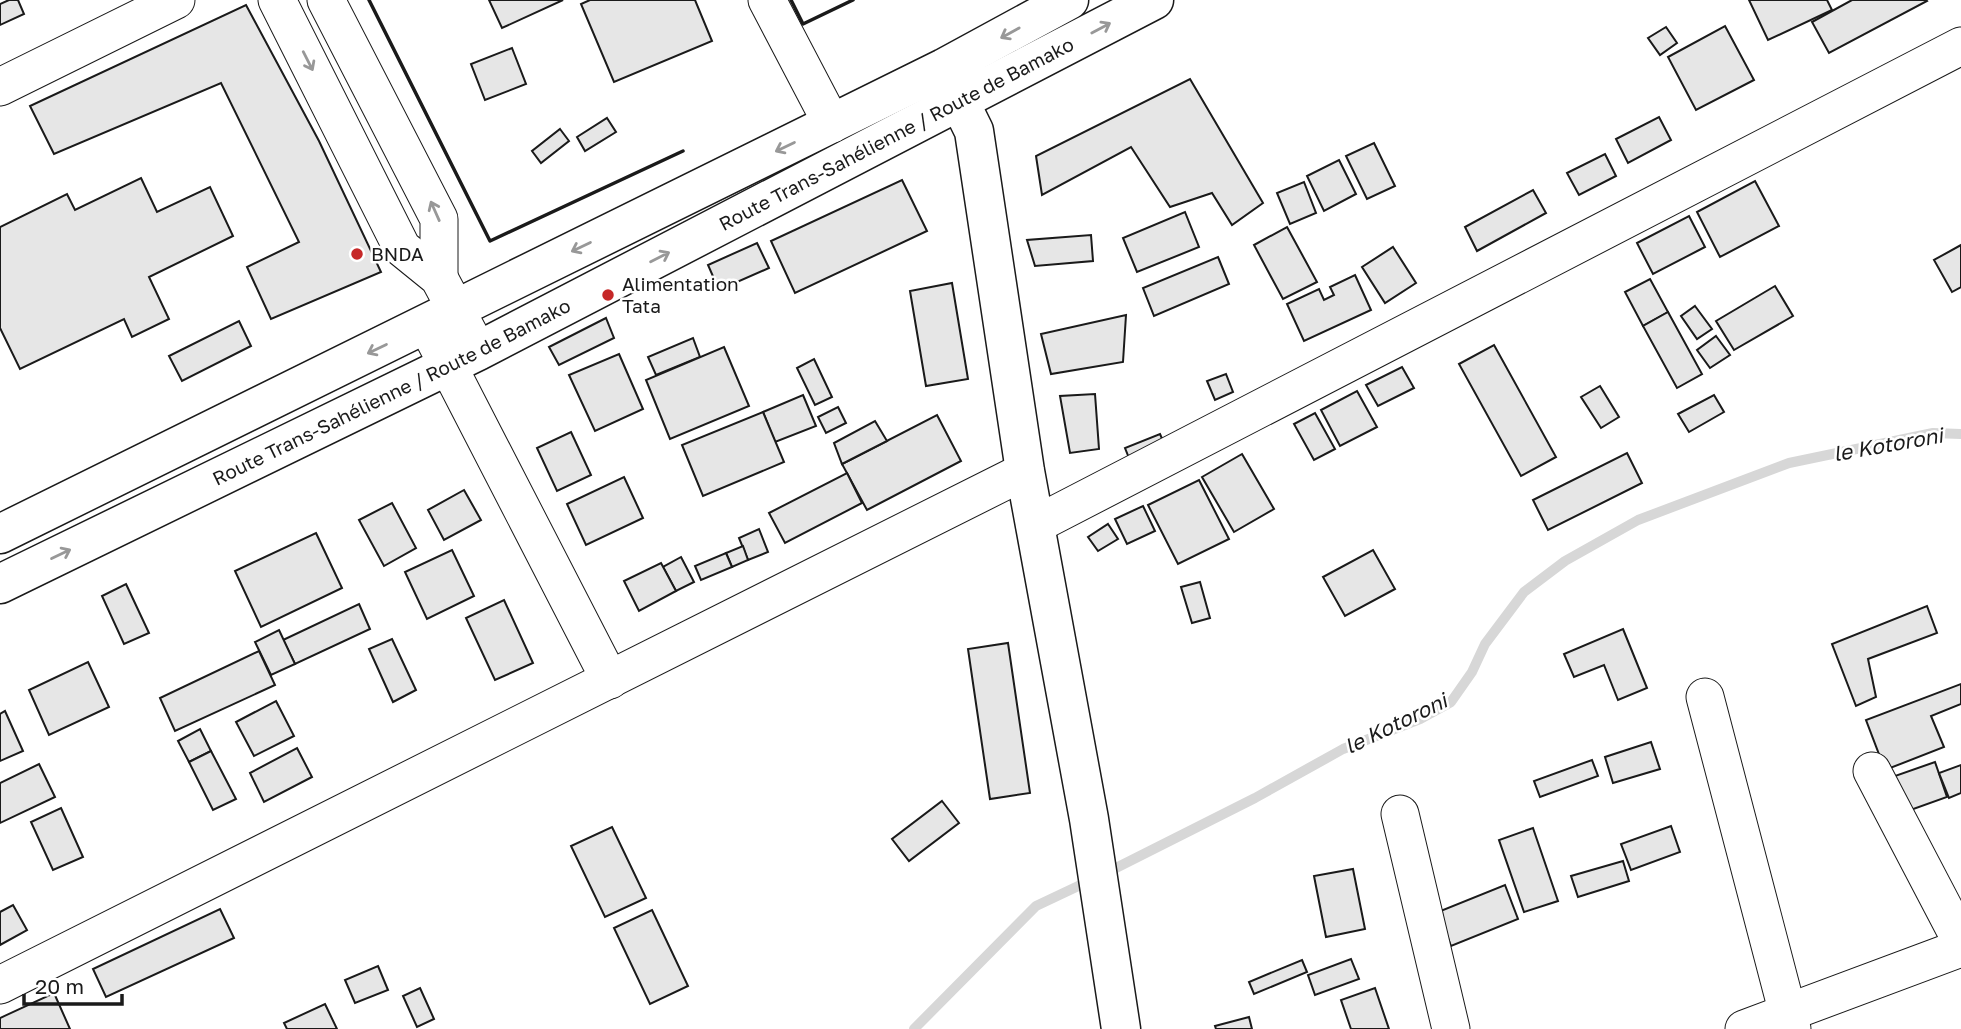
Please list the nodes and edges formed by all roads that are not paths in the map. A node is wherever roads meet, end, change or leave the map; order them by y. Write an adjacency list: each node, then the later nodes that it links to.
1 (176, 0): 9 (street)
2 (277, 0): 11 (street, one-way to 11)
3 (326, 0): 11 (street, one-way to 3)
4 (767, 0): 10 (street)
5 (1069, 0): 8 (main road, Route Trans-Sahélienne / Route de Bamako, one-way to 8)
6 (1154, 0): 8 (main road, Route Trans-Sahélienne / Route de Bamako, one-way to 6)
7 (1961, 46): 14 (street)
8 (952, 85): 10 (main road, Route Trans-Sahélienne / Route de Bamako); 12 (main road, Route Trans-Sahélienne / Route de Bamako, one-way to 8); 13 (main road)
9 (0, 87)
10 (832, 124): 11 (main road, Route Trans-Sahélienne / Route de Bamako, one-way to 11)
11 (440, 304): 12 (street); 15 (main road, Route Trans-Sahélienne / Route de Bamako, one-way to 15)
12 (463, 359): 16 (main road, Route Trans-Sahélienne / Route de Bamako, one-way to 12); 17 (street)
13 (1025, 471): 14 (main road); 17 (street)
14 (1035, 525): 25 (main road)
15 (0, 534)
16 (0, 584)
17 (610, 680): 23 (street)
18 (1705, 697): 24 (street)
19 (1872, 771): 21 (street)
20 (1400, 814): 26 (street)
21 (1961, 942)
22 (1961, 948): 24 (street)
23 (0, 985)
24 (1790, 1022): 27 (street)
25 (1121, 1029)
26 (1451, 1029)
27 (1744, 1029)

